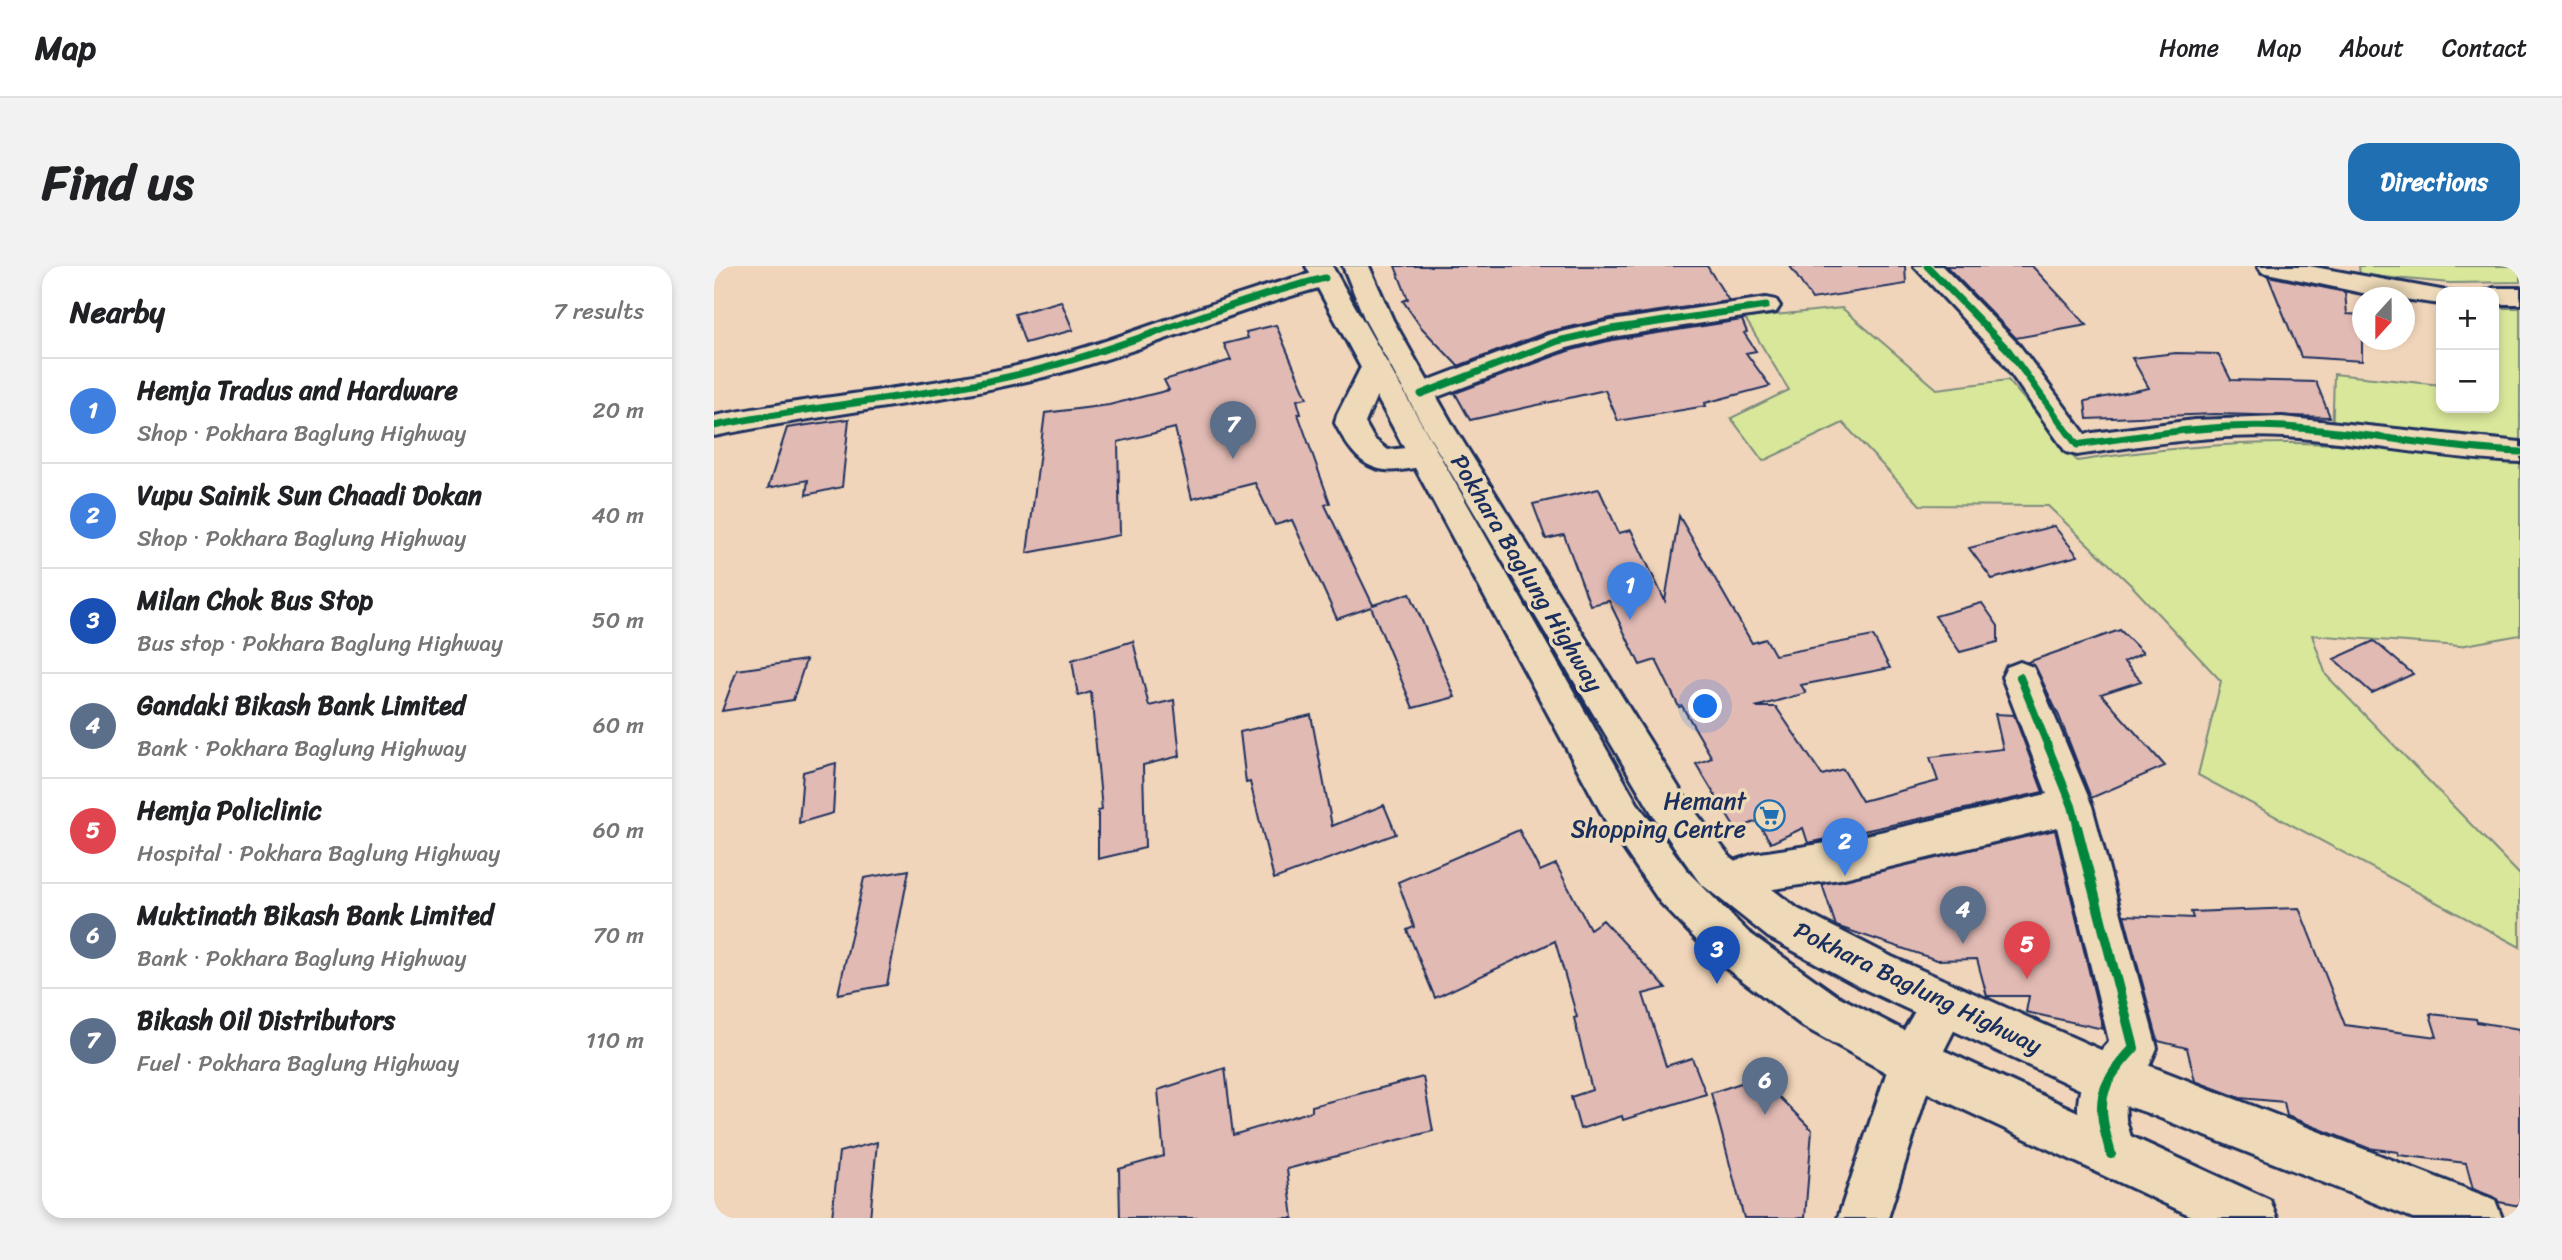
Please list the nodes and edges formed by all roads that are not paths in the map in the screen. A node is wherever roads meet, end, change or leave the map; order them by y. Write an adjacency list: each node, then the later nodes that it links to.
1 (1927, 266): 10 (main road)
2 (2271, 266): 4 (main road)
3 (1333, 270): 8 (main road, Pokhara Baglung Highway); 9 (main road); 15 (main road, Pokhara Baglung Highway)
4 (2436, 295)
5 (2499, 296): 6 (main road)
6 (2520, 296)
7 (1766, 306): 8 (main road)
8 (1420, 394): 13 (main road, Pokhara Baglung Highway)
9 (714, 426)
10 (2520, 452)
11 (2020, 677): 12 (main road)
12 (2071, 806): 13 (main road); 16 (main road)
13 (1729, 881): 14 (main road, Pokhara Baglung Highway)
14 (1944, 1004): 15 (main road); 16 (main road, Pokhara Baglung Highway)
15 (1913, 1061): 17 (main road, Pokhara Baglung Highway); 18 (main road)
16 (2107, 1077): 17 (main road); 20 (main road, Pokhara Baglung Highway)
17 (2111, 1154): 19 (main road, Pokhara Baglung Highway)
18 (1863, 1218)
19 (2252, 1218)
20 (2476, 1218)

